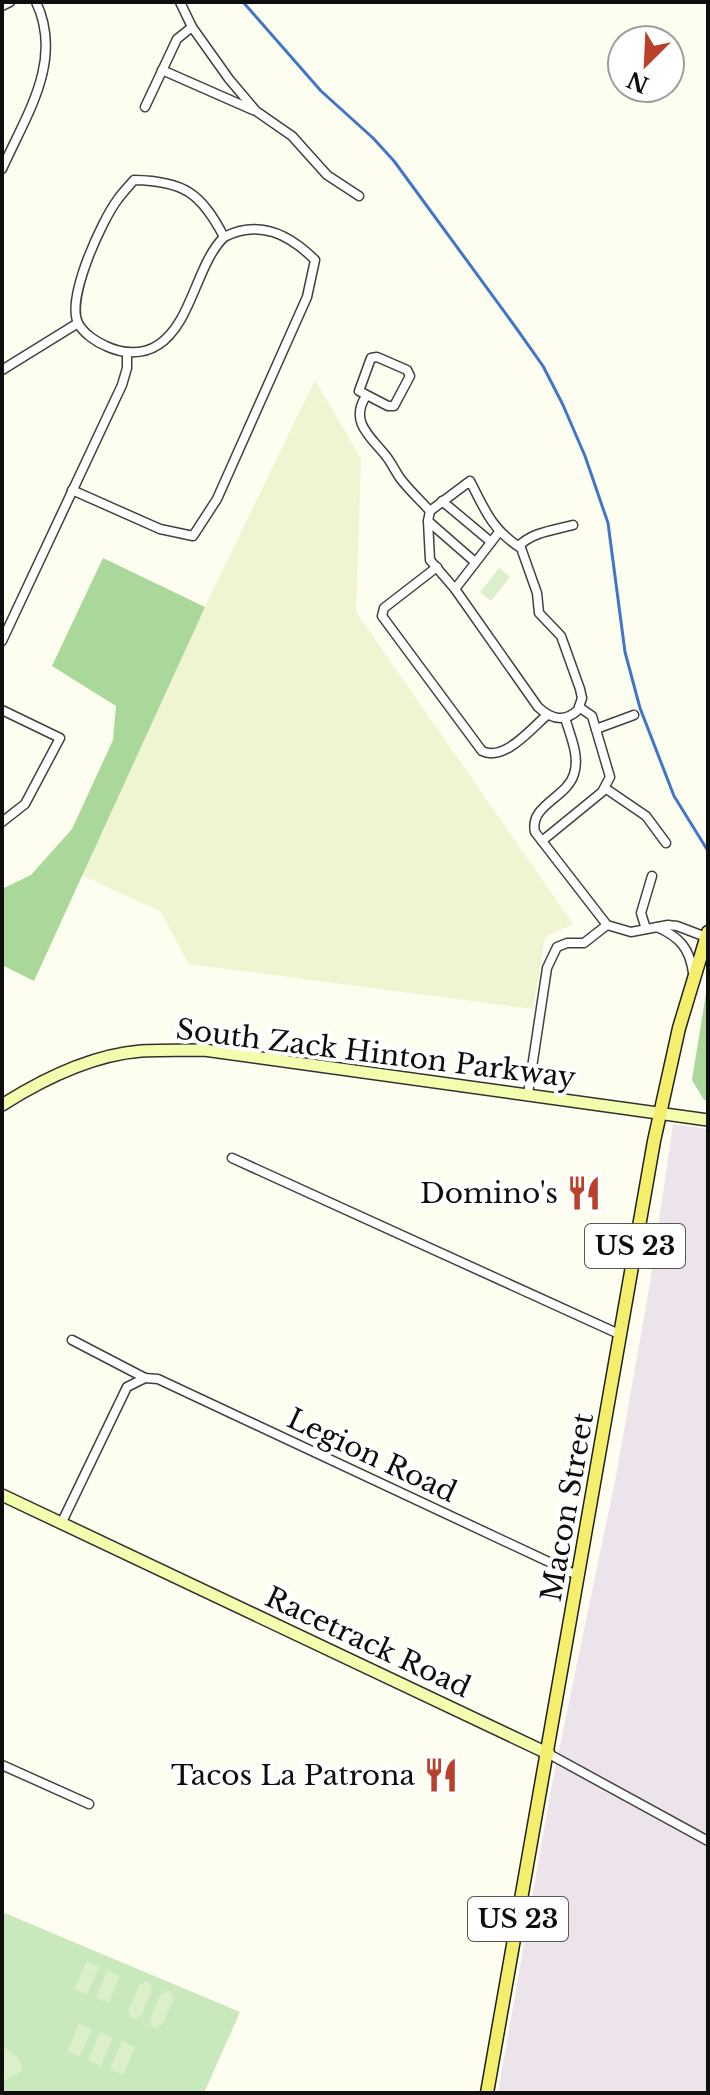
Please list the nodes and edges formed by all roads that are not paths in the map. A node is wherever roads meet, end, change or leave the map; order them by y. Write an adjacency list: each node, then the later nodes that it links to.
1 (10, 2): 4 (street)
2 (36, 2): 9 (street)
3 (180, 2): 5 (street)
4 (2, 6)
5 (192, 27): 6 (street); 8 (street)
6 (162, 70): 7 (street); 8 (street)
7 (145, 107)
8 (256, 111): 10 (street)
9 (2, 169)
10 (359, 196)
11 (224, 237): 12 (street); 13 (street); 16 (street)
12 (78, 323): 13 (street); 14 (street)
13 (127, 353): 16 (street)
14 (2, 370)
15 (366, 396): 15 (street); 18 (street)
16 (72, 490): 27 (street)
17 (442, 501): 18 (street); 21 (street); 22 (street)
18 (430, 511): 19 (street)
19 (428, 521): 24 (street); 25 (street)
20 (573, 525): 23 (street)
21 (499, 532): 22 (street); 23 (street)
22 (491, 542): 24 (street)
23 (519, 546): 28 (street)
24 (475, 562): 26 (street)
25 (437, 567): 26 (street); 30 (street)
26 (455, 589): 30 (street)
27 (2, 641)
28 (579, 707): 32 (street); 33 (street)
29 (2, 710): 35 (street)
30 (547, 715): 32 (street)
31 (634, 715): 33 (street)
32 (565, 718): 36 (street)
33 (596, 729): 34 (street)
34 (605, 788): 36 (street); 37 (street)
35 (2, 822)
36 (542, 841): 39 (street)
37 (666, 843)
38 (652, 876): 41 (street)
39 (607, 925): 41 (street); 44 (street)
40 (657, 927): 41 (street); 42 (street); 43 (street)
41 (646, 929)
42 (707, 935): 43 (main road, Macon Street / US 23)
43 (693, 978): 46 (main road, Macon Street / US 23)
44 (528, 1094): 45 (main road, South Zack Hinton Parkway); 46 (main road, South Zack Hinton Parkway)
45 (2, 1105)
46 (660, 1113): 47 (main road, South Zack Hinton Parkway); 49 (main road, Macon Street / US 23)
47 (708, 1120)
48 (232, 1158): 49 (street)
49 (619, 1334): 54 (main road, Macon Street / US 23)
50 (72, 1340): 51 (street, Legion Road)
51 (145, 1378): 53 (street); 54 (street, Legion Road)
52 (2, 1495): 53 (main road, Racetrack Road)
53 (61, 1524): 55 (main road, Racetrack Road)
54 (579, 1576): 55 (main road, Macon Street / US 23)
55 (549, 1754): 58 (street, Racetrack Road); 59 (main road, Macon Street / US 23)
56 (2, 1765): 57 (street)
57 (89, 1804)
58 (708, 1841)
59 (487, 2093)

